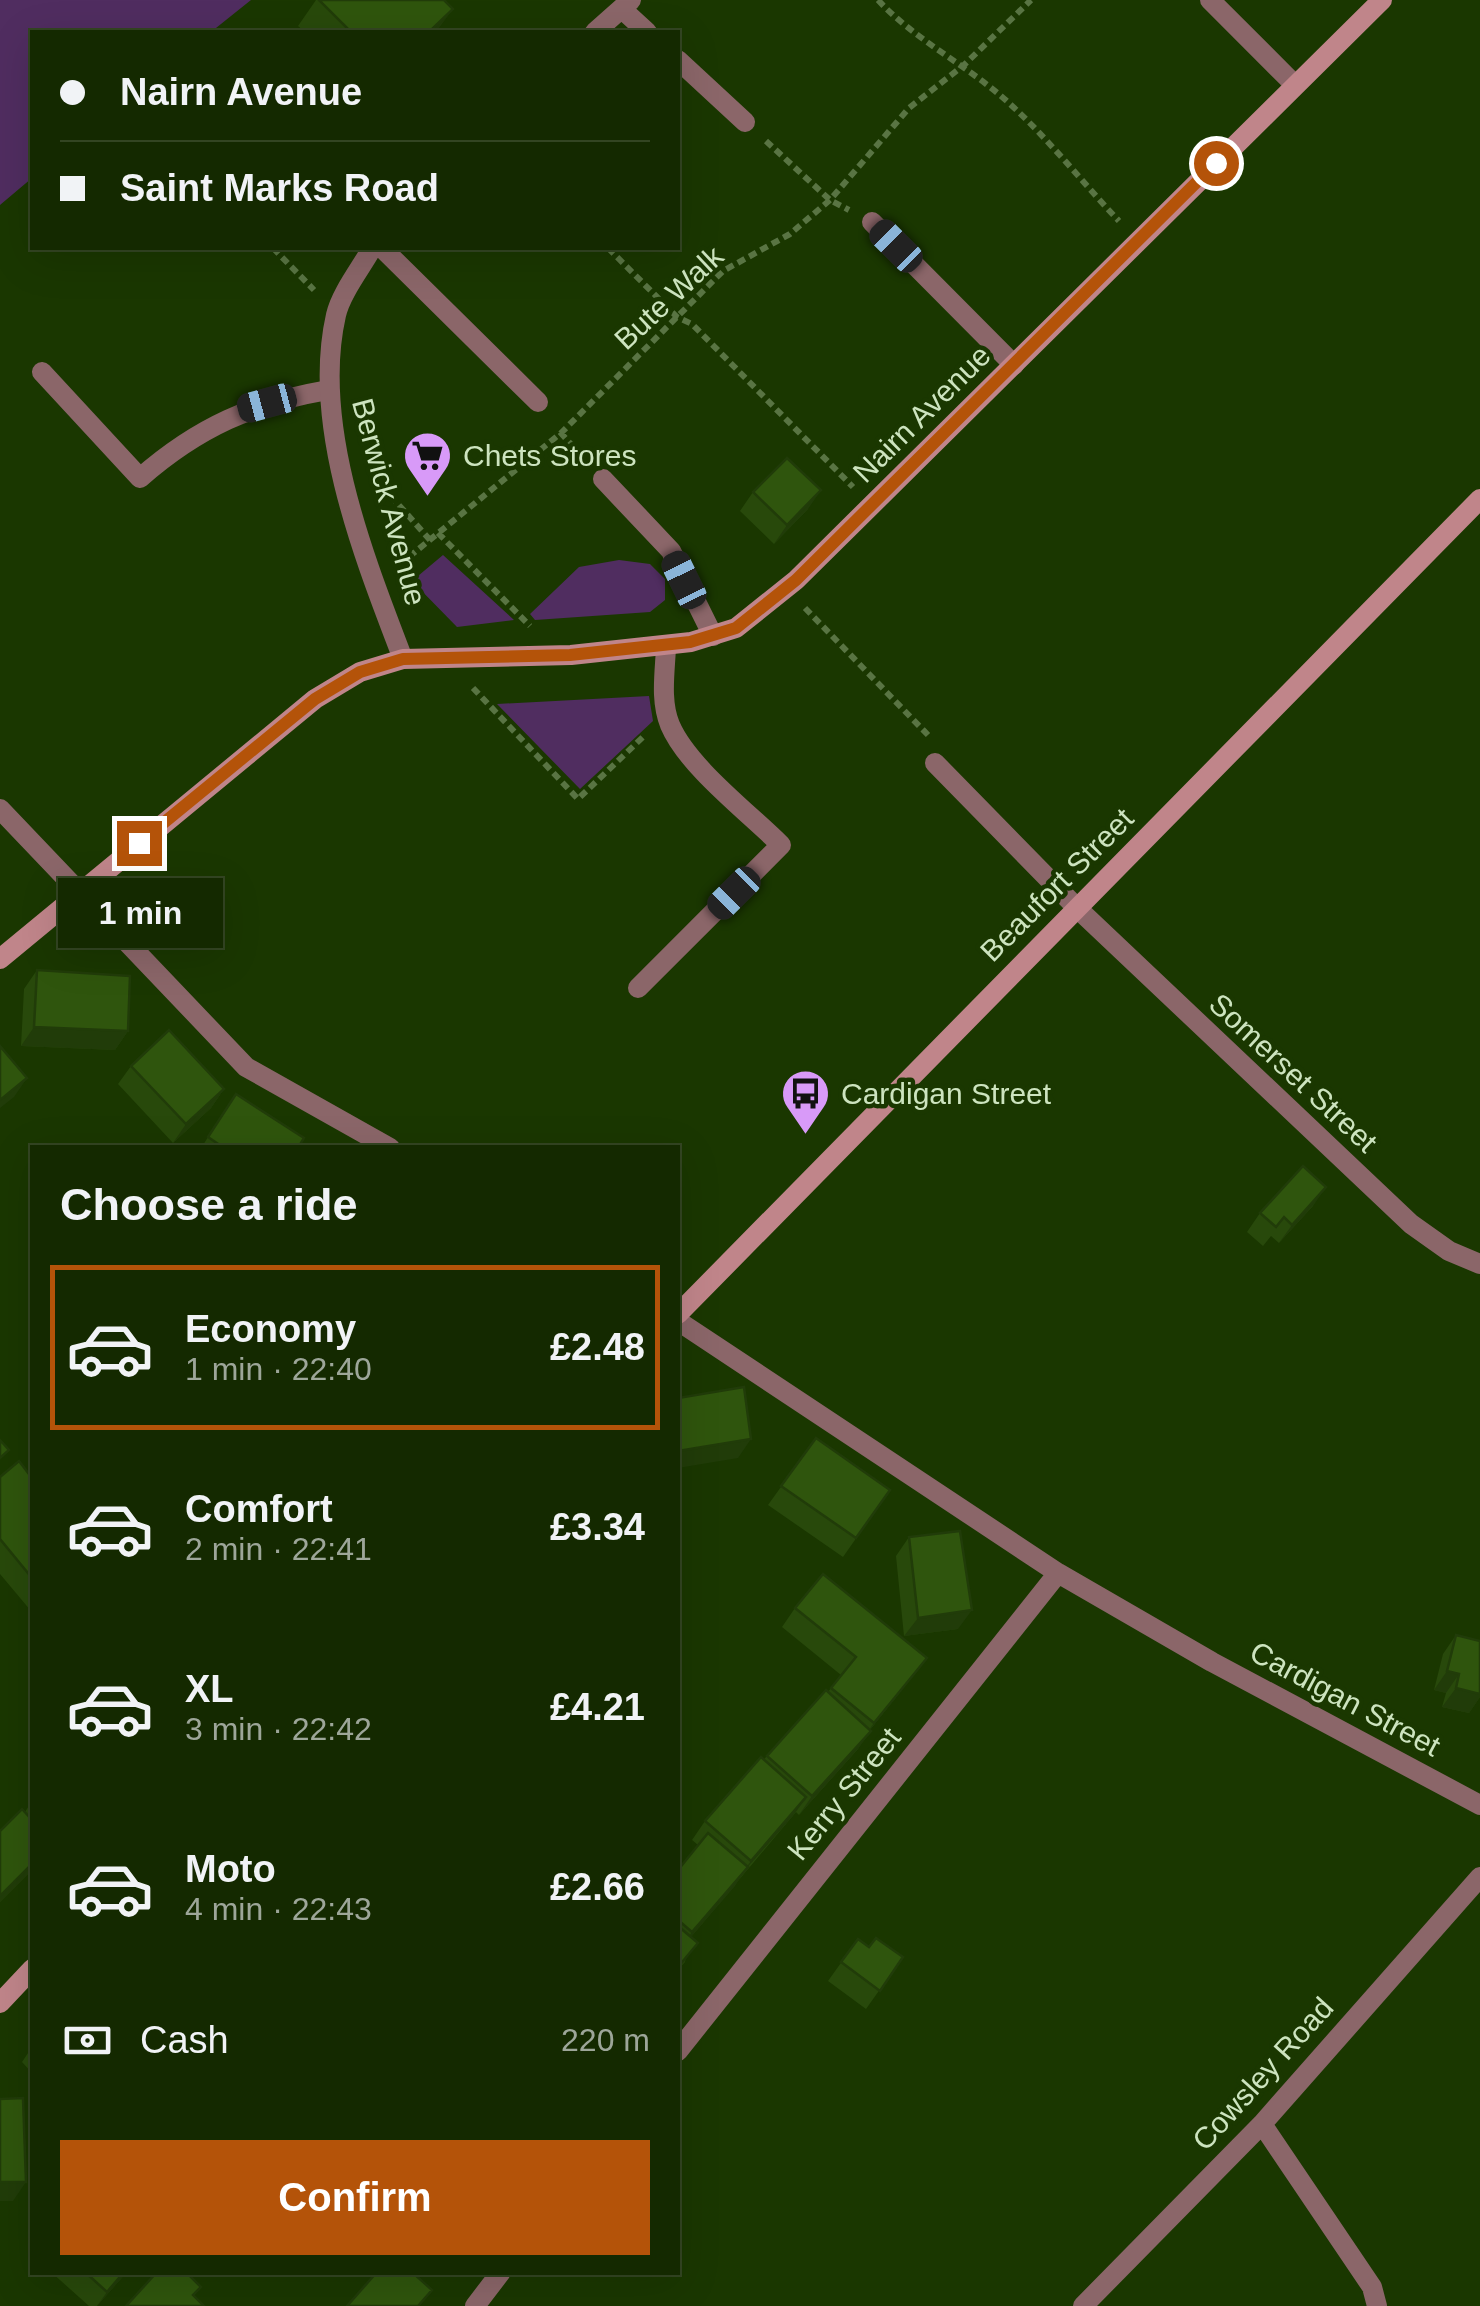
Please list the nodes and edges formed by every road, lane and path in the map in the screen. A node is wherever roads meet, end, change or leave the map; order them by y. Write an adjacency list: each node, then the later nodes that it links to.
1 (878, 0): 9 (path)
2 (1031, 0): 9 (path, Bute Walk)
3 (1210, 0): 10 (street)
4 (1382, 0): 10 (street, Nairn Avenue)
5 (627, 5): 6 (street); 7 (street)
6 (597, 30)
7 (646, 30)
8 (680, 62): 11 (street)
9 (964, 65): 12 (path, Bute Walk); 14 (path)
10 (1294, 84): 14 (street, Nairn Avenue)
11 (745, 122): 12 (path)
12 (830, 200): 13 (path); 20 (path, Bute Walk)
13 (872, 222): 21 (street)
14 (1138, 241): 21 (street, Nairn Avenue)
15 (274, 250): 19 (path)
16 (371, 250): 19 (street, Berwick Avenue)
17 (384, 250): 24 (street)
18 (610, 250): 20 (path)
19 (336, 312): 23 (street, Berwick Avenue)
20 (677, 317): 25 (path, Bute Walk); 29 (path)
21 (1014, 365): 29 (street, Nairn Avenue)
22 (42, 372): 23 (street)
23 (328, 390): 32 (street, Berwick Avenue)
24 (538, 402): 25 (path)
25 (560, 433): 27 (path); 30 (path, Bute Walk)
26 (369, 471): 31 (path)
27 (603, 479): 34 (street)
28 (1480, 499): 43 (street, Beaufort Street)
29 (872, 506): 33 (street, Nairn Avenue)
30 (438, 533): 31 (path, Bute Walk); 36 (path)
31 (430, 540): 32 (path, Bute Walk)
32 (375, 585): 38 (street, Berwick Avenue)
33 (786, 589): 34 (street, Nairn Avenue); 40 (path)
34 (712, 636): 35 (street, Nairn Avenue)
35 (666, 647): 36 (street, Nairn Avenue); 39 (street)
36 (558, 655): 37 (street, Nairn Avenue)
37 (445, 658): 38 (street, Nairn Avenue); 39 (path)
38 (403, 659): 42 (street, Nairn Avenue)
39 (667, 714): 45 (street)
40 (935, 762): 43 (street, Somerset Street)
41 (0, 809): 42 (street)
42 (81, 891): 44 (street, Nairn Avenue); 46 (street)
43 (1077, 908): 47 (street, Somerset Street); 48 (street, Beaufort Street)
44 (0, 959)
45 (638, 988)
46 (385, 1145)
47 (1480, 1264)
48 (680, 1316)
49 (680, 1319): 50 (street, Cardigan Street)
50 (1058, 1573): 51 (street, Cardigan Street); 55 (street, Kerry Street)
51 (1480, 1804)
52 (1480, 1877): 56 (street, Cowsley Road)
53 (30, 1970): 54 (street)
54 (0, 2002)
55 (680, 2048)
56 (1262, 2124): 59 (street, Cowsley Road); 60 (street)
57 (500, 2275): 58 (street)
58 (475, 2306)
59 (1083, 2306)
60 (1376, 2306)

